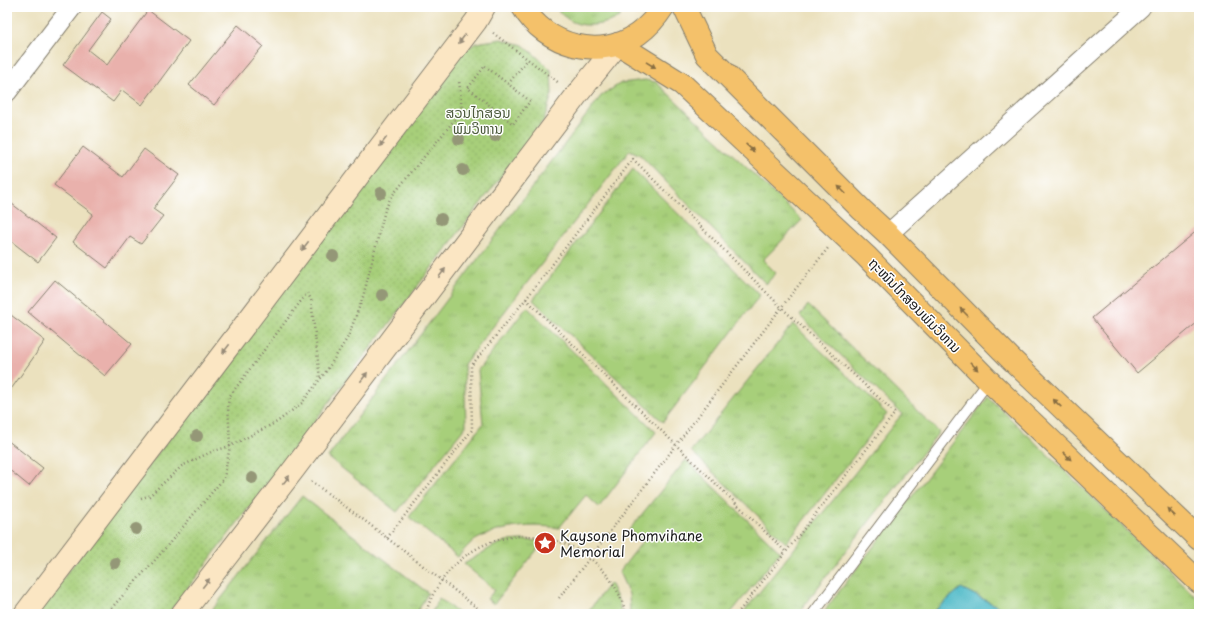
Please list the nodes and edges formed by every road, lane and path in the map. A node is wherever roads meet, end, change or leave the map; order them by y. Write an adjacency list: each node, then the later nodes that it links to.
1 (72, 7): 11 (street)
2 (522, 7): 7 (highway)
3 (663, 7): 7 (highway)
4 (684, 7): 13 (highway, one-way to 4)
5 (1141, 7): 15 (street)
6 (480, 14): 8 (path); 31 (street, one-way to 31)
7 (618, 44): 12 (street); 14 (highway, ຖະໜົນໄກສອນພົມວິຫານ, one-way to 14)
8 (528, 59): 10 (path); 12 (path)
9 (459, 79): 18 (path)
10 (508, 84): 10 (path)
11 (7, 92)
12 (576, 96): 22 (street, one-way to 12)
13 (862, 210): 14 (highway); 15 (highway)
14 (840, 232): 17 (path); 19 (highway, ຖະໜົນໄກສອນພົມວິຫານ, one-way to 19)
15 (888, 234): 25 (highway, one-way to 15)
16 (526, 299): 17 (path); 20 (path); 24 (path)
17 (781, 307): 20 (path); 26 (path)
18 (320, 379): 21 (path); 21 (path)
19 (989, 381): 29 (highway, ຖະໜົນໄກສອນພົມວິຫານ, one-way to 29); 38 (lane)
20 (676, 445): 26 (path); 27 (path)
21 (230, 446): 23 (path); 32 (path)
22 (294, 469): 24 (path); 33 (street, one-way to 22)
23 (135, 499)
24 (387, 538): 28 (path)
25 (1199, 539)
26 (786, 552): 37 (path)
27 (590, 557): 28 (path); 30 (path); 36 (path)
28 (441, 580): 34 (path); 35 (path)
29 (1199, 582)
30 (559, 598)
31 (25, 614)
32 (106, 614)
33 (182, 614)
34 (426, 614)
35 (485, 614)
36 (626, 614)
37 (737, 614)
38 (813, 614)

